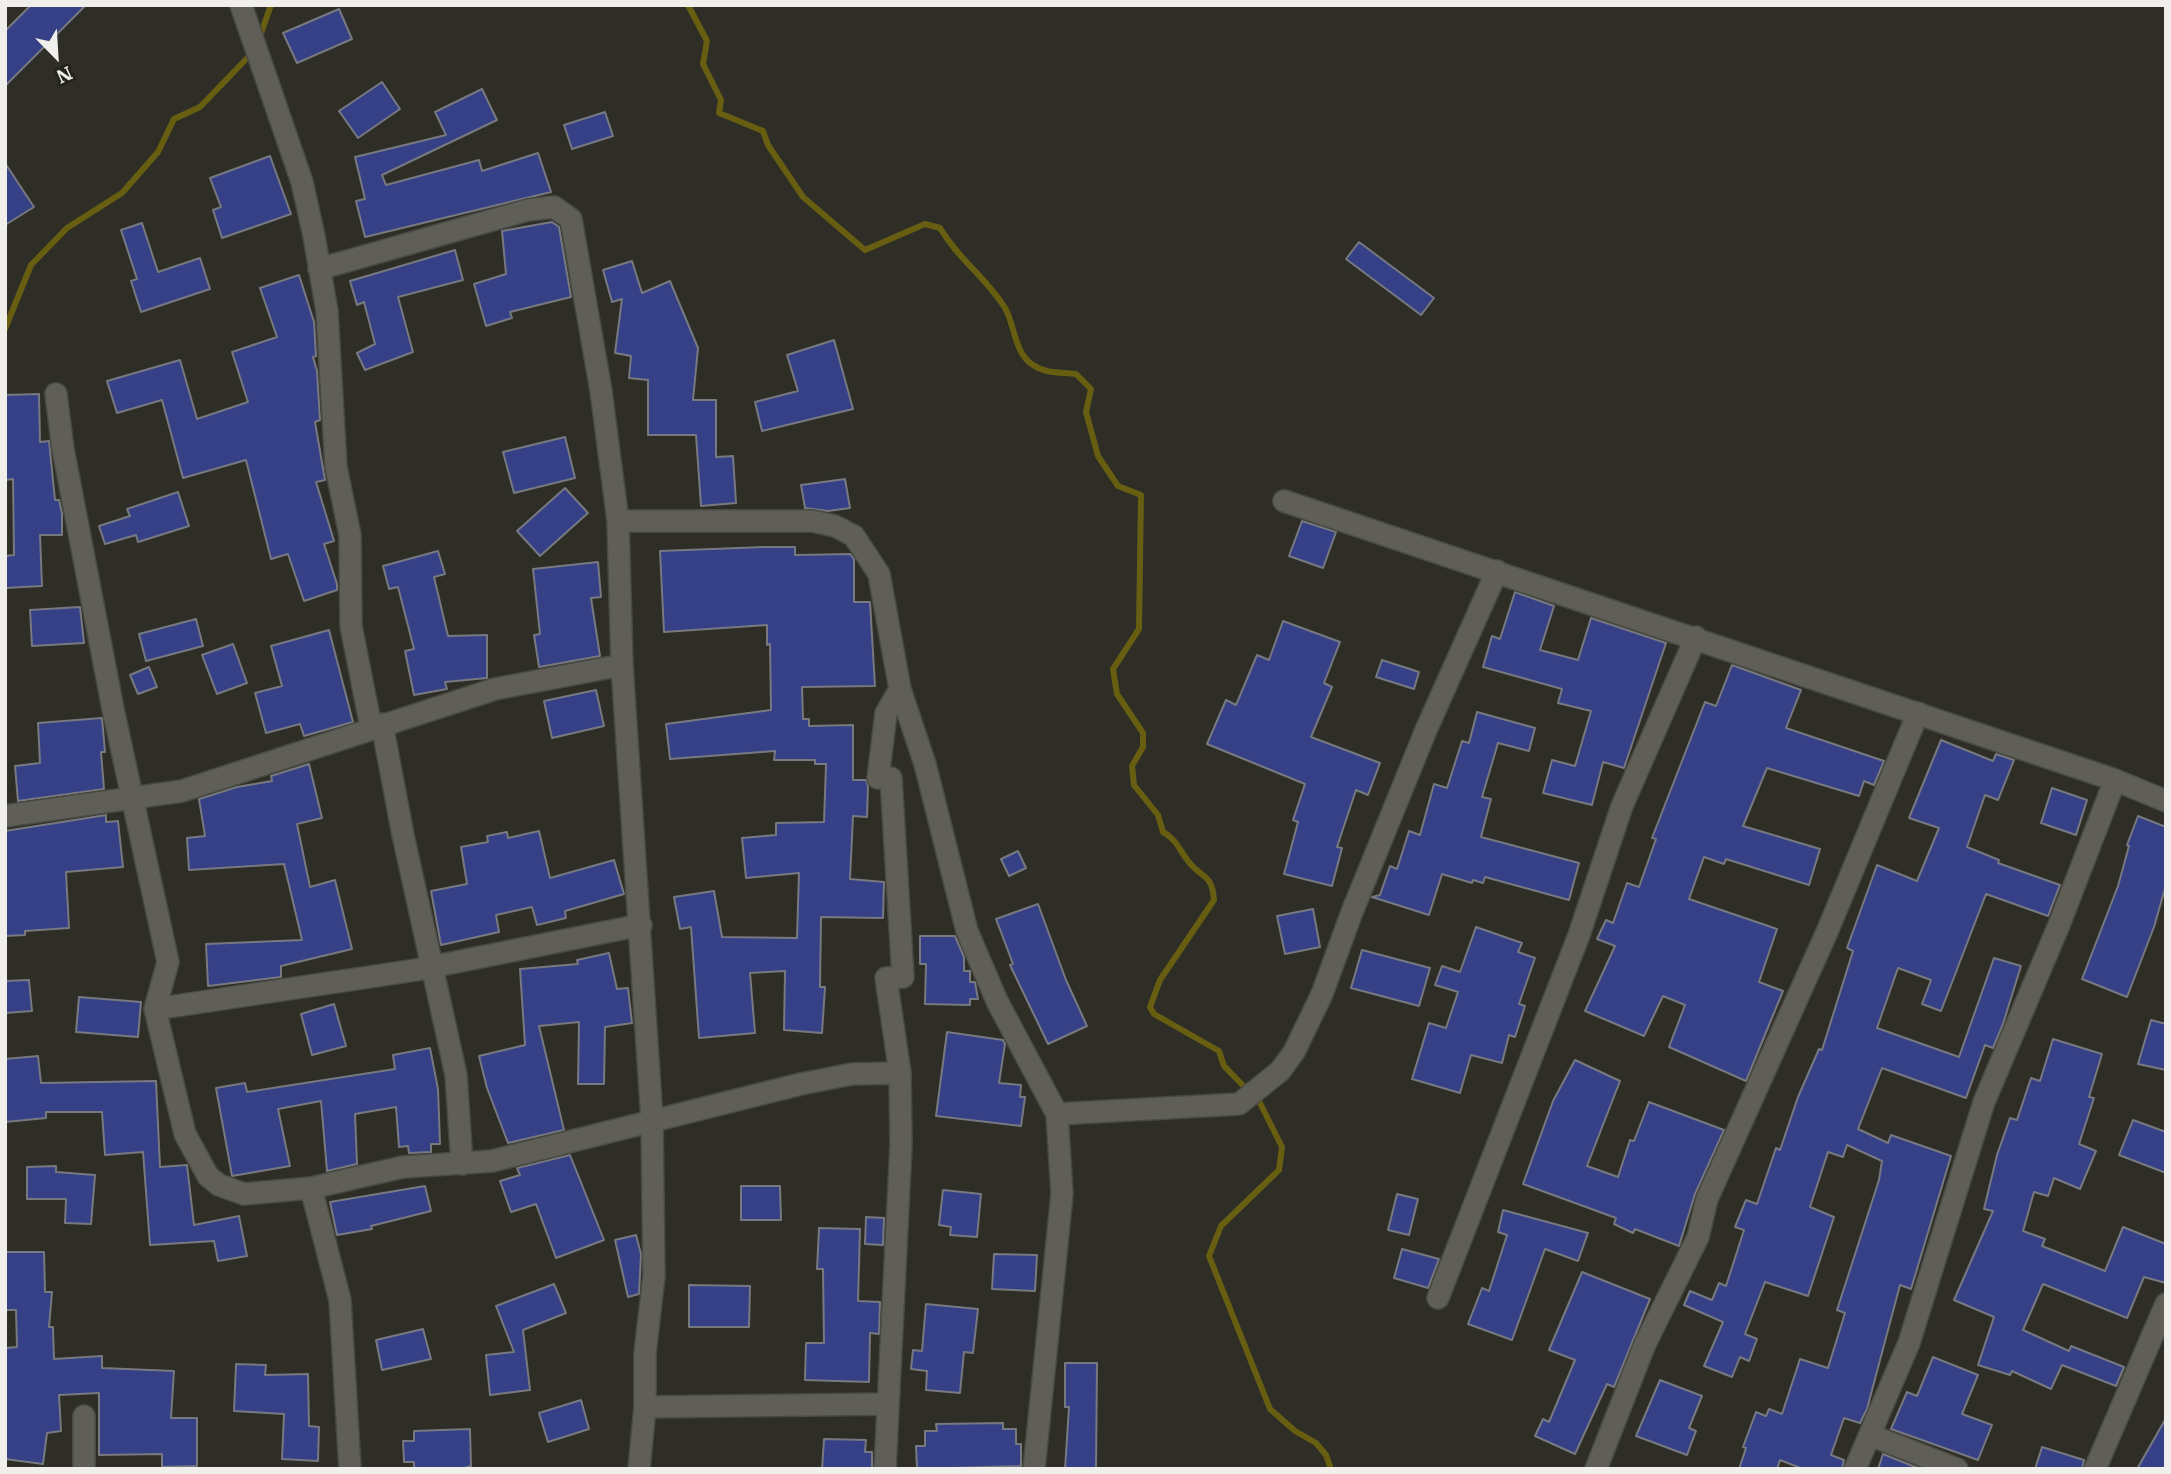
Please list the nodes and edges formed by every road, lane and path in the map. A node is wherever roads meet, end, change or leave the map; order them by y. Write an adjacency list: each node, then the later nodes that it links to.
1 (241, 5): 2 (street)
2 (319, 269): 5 (street); 11 (street)
3 (56, 394): 13 (street)
4 (1284, 500): 6 (street)
5 (618, 521): 8 (street); 9 (street)
6 (1497, 571): 7 (street); 20 (street)
7 (1696, 637): 10 (street); 24 (street)
8 (622, 665): 11 (street); 16 (street)
9 (900, 689): 19 (street); 20 (street)
10 (1918, 713): 12 (street); 35 (street)
11 (376, 725): 13 (street); 17 (street)
12 (2115, 780): 14 (street); 29 (street)
13 (131, 798): 15 (street); 18 (street)
14 (2166, 801)
15 (5, 816)
16 (641, 925): 17 (street); 21 (street)
17 (434, 966): 18 (street); 22 (street)
18 (155, 1009): 23 (street)
19 (900, 1073): 21 (street); 26 (street)
20 (1057, 1114): 34 (street)
21 (652, 1120): 22 (street); 27 (street)
22 (462, 1164): 23 (street)
23 (311, 1188): 31 (street)
24 (1438, 1298)
25 (2166, 1304): 38 (street)
26 (888, 1404): 27 (street); 33 (street)
27 (645, 1406): 32 (street)
28 (84, 1416): 30 (street)
29 (1870, 1435): 36 (street); 37 (street)
30 (84, 1469)
31 (350, 1469)
32 (639, 1469)
33 (886, 1469)
34 (1034, 1469)
35 (1596, 1469)
36 (1855, 1469)
37 (1957, 1469)
38 (2095, 1469)

